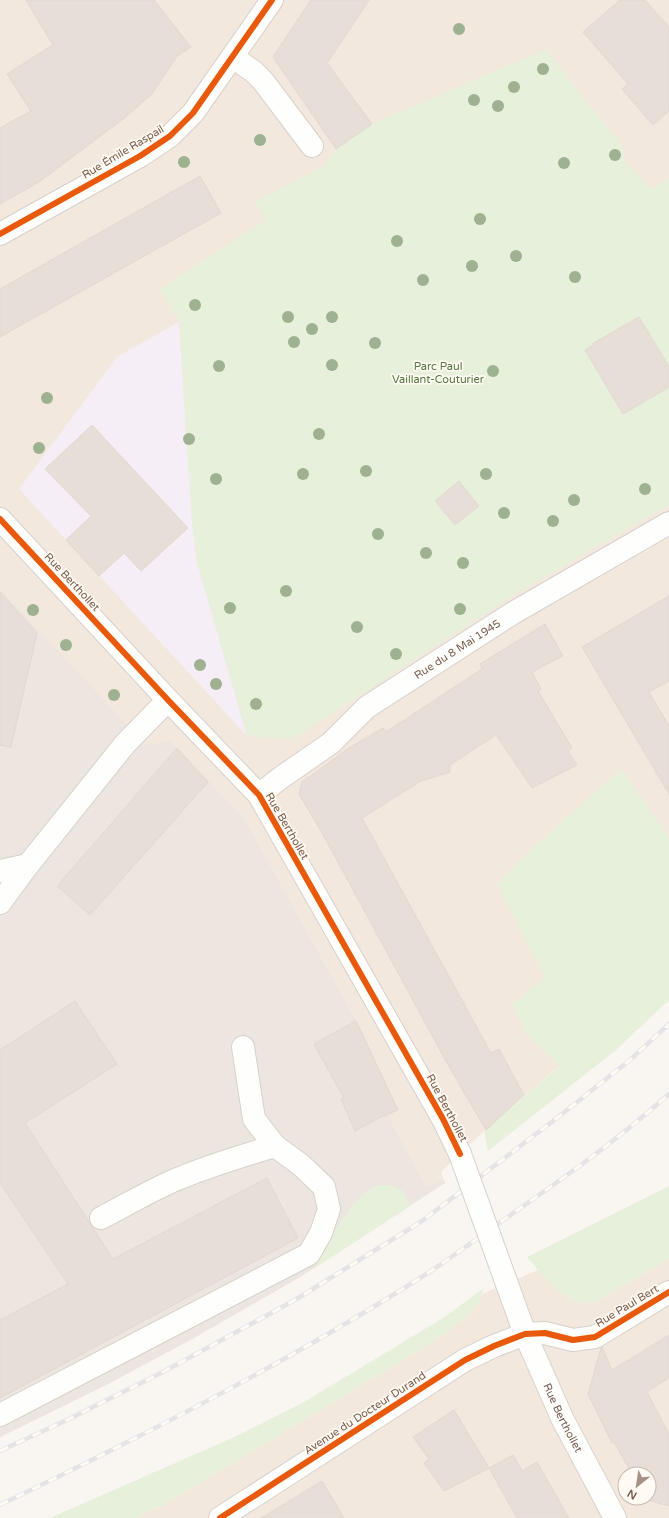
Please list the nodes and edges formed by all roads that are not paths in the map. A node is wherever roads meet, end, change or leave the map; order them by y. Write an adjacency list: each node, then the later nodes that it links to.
1 (272, 0): 2 (street, Rue Émile Raspail)
2 (233, 57): 3 (street); 4 (street, Rue Émile Raspail)
3 (312, 146)
4 (0, 234)
5 (0, 519): 7 (street, Rue Berthollet)
6 (669, 522): 8 (street, Rue du 8 Mai 1945)
7 (168, 700): 8 (street, Rue Berthollet); 9 (street)
8 (259, 796): 16 (street, Rue Berthollet, bridge)
9 (28, 865): 10 (street); 11 (street)
10 (0, 871)
11 (0, 903)
12 (243, 1047): 13 (street)
13 (275, 1146): 14 (street); 17 (street)
14 (101, 1218)
15 (669, 1292): 16 (street, Rue Paul Bert)
16 (525, 1334): 18 (street, Avenue du Docteur Durand); 19 (street, Rue Berthollet)
17 (0, 1415)
18 (220, 1518)
19 (615, 1518)

